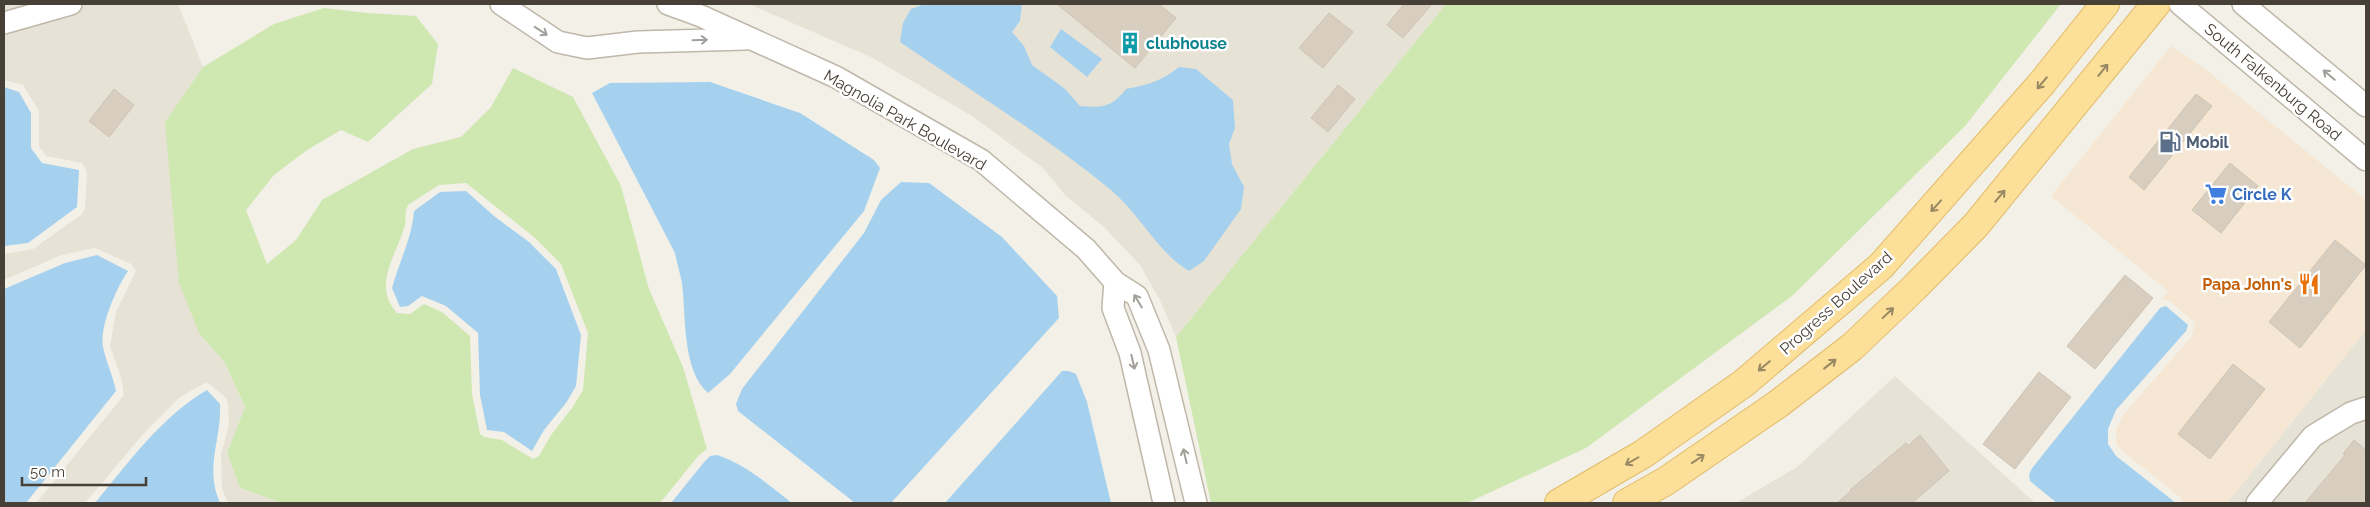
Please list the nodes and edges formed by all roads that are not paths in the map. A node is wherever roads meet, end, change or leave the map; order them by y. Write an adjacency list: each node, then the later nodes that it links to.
1 (71, 4): 8 (street)
2 (501, 4): 9 (street, Magnolia Park Boulevard, one-way to 9)
3 (668, 4): 9 (street, Magnolia Park Boulevard)
4 (2105, 4): 16 (main road, Progress Boulevard, one-way to 16)
5 (2156, 4): 17 (main road, one-way to 5)
6 (2180, 4): 11 (street, South Falkenburg Road)
7 (2243, 4): 10 (street, one-way to 7)
8 (4, 23)
9 (747, 38): 12 (street, Magnolia Park Boulevard)
10 (2366, 106)
11 (2366, 160)
12 (1115, 282): 14 (street, one-way to 14); 15 (street, Magnolia Park Boulevard, one-way to 12)
13 (2366, 408): 18 (street)
14 (1164, 503)
15 (1196, 503)
16 (1559, 503)
17 (1627, 503)
18 (2257, 503)

